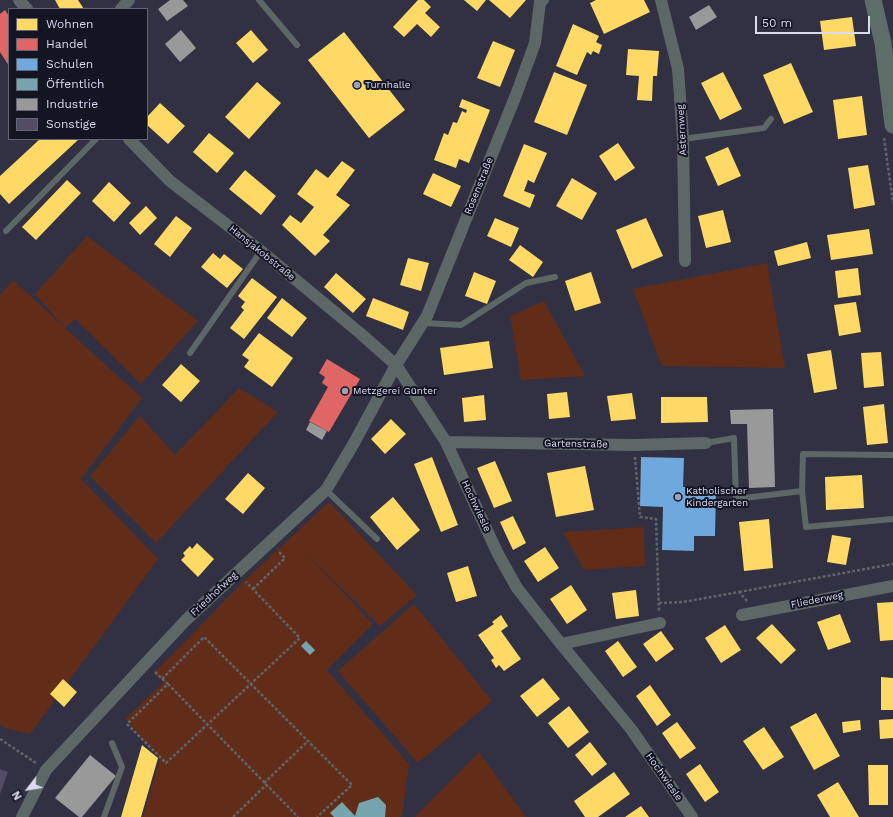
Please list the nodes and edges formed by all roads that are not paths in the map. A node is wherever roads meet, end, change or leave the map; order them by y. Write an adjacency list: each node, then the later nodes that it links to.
1 (19, 0): 7 (street)
2 (129, 0): 8 (street)
3 (259, 0): 9 (lane)
4 (661, 0): 12 (street, Asternweg)
5 (873, 0): 11 (street)
6 (540, 1): 19 (street, Rosenstraße)
7 (25, 8)
8 (122, 8)
9 (297, 44)
10 (771, 119): 12 (lane)
11 (893, 125)
12 (683, 139): 17 (street, Asternweg)
13 (95, 140): 15 (lane)
14 (130, 140): 16 (street, Hansjakobstraße)
15 (6, 231)
16 (261, 252): 20 (lane); 21 (street, Hansjakobstraße)
17 (685, 261)
18 (555, 277): 19 (lane)
19 (424, 323): 21 (street, Rosenstraße)
20 (190, 354)
21 (396, 365): 22 (street, Hochwiesle); 25 (street, Friedhofweg)
22 (446, 442): 23 (street, Gartenstraße); 32 (street, Hochwiesle)
23 (706, 443): 26 (lane)
24 (893, 455): 26 (lane)
25 (326, 490): 28 (lane); 34 (street, Friedhofweg)
26 (802, 491): 27 (lane)
27 (893, 519)
28 (377, 539)
29 (893, 586): 30 (street, Fliederweg)
30 (742, 615)
31 (660, 623): 32 (street)
32 (561, 644): 36 (street, Hochwiesle)
33 (112, 743): 35 (lane)
34 (22, 817)
35 (104, 817)
36 (692, 817)

